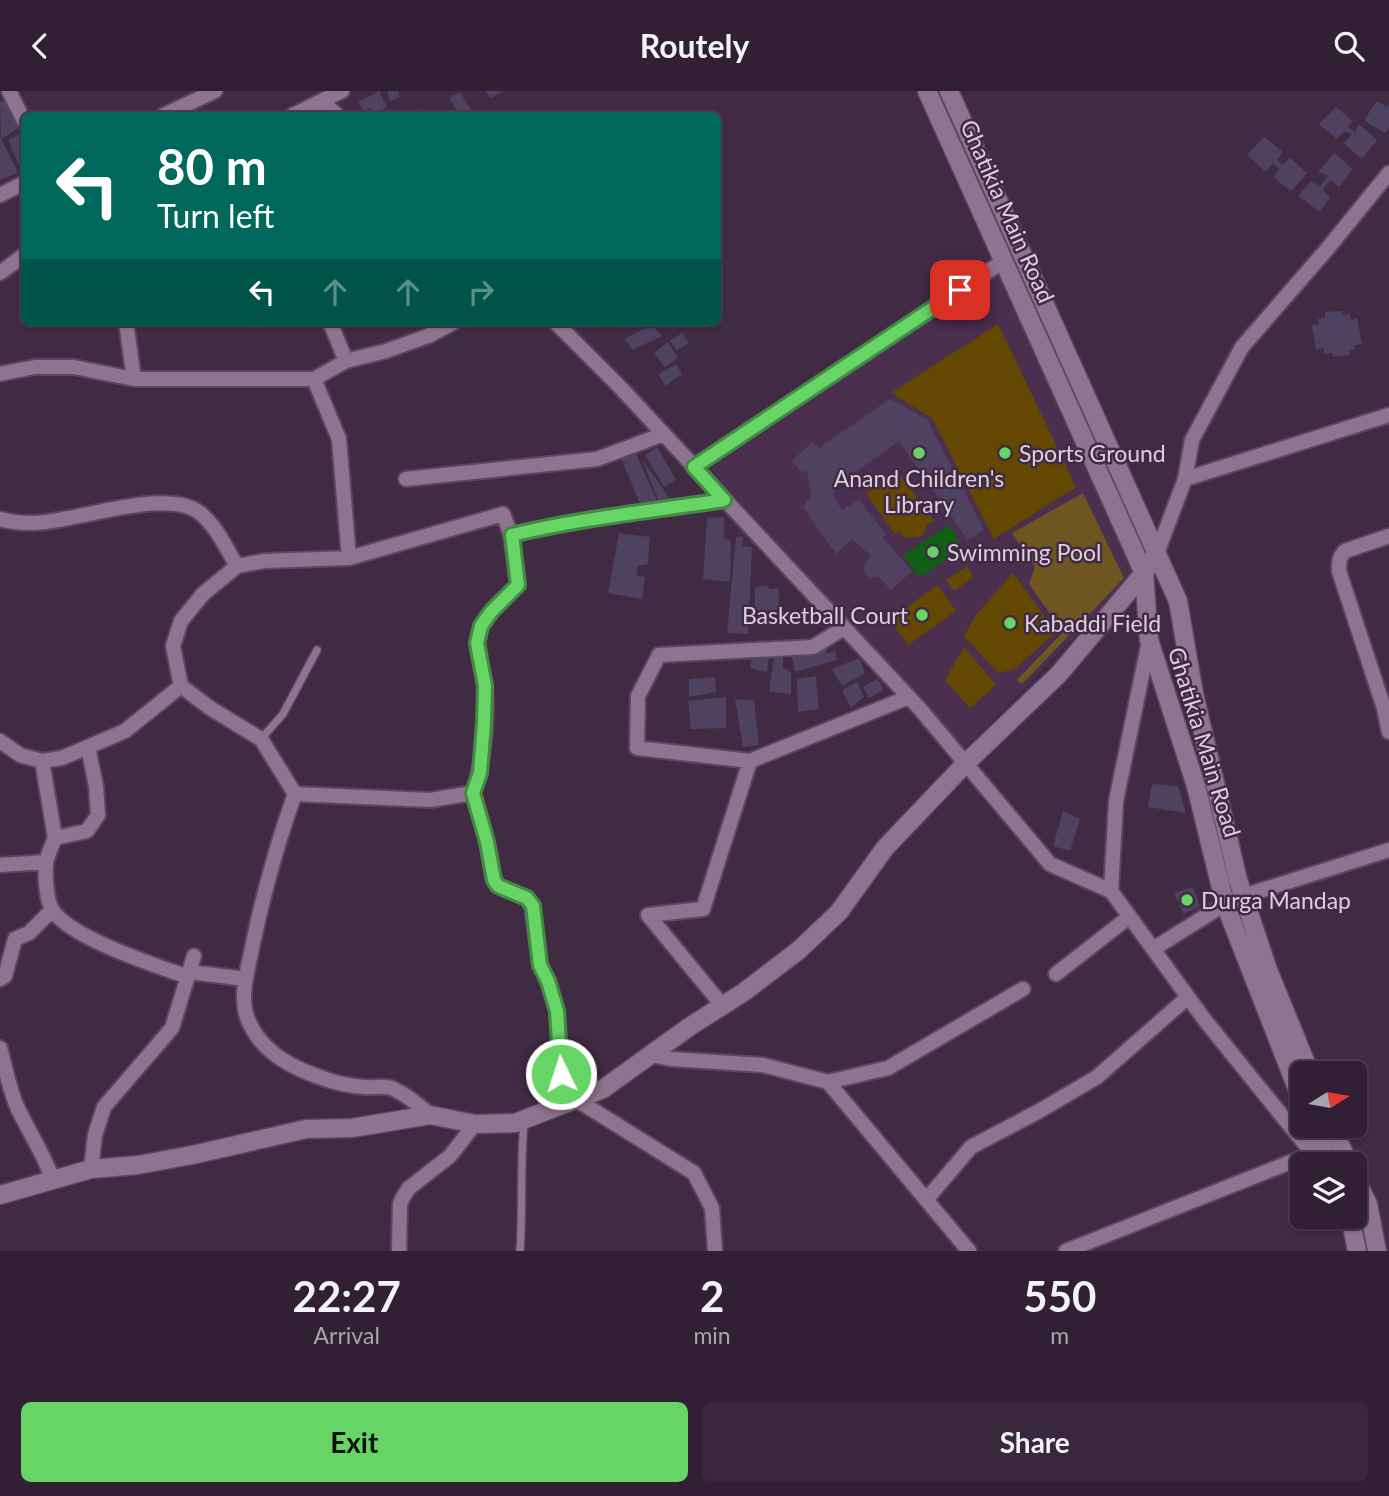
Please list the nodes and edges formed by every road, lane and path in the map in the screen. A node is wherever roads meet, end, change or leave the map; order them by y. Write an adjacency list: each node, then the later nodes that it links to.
1 (215, 91): 7 (street)
2 (342, 91): 6 (street)
3 (949, 91): 34 (street, Ghatikia Main Road)
4 (931, 92): 15 (street, Ghatikia Main Road)
5 (7, 95): 10 (street)
6 (322, 101): 8 (street); 9 (street)
7 (170, 112)
8 (299, 112)
9 (334, 112)
10 (21, 116)
11 (1389, 173): 28 (street)
12 (21, 184): 13 (street)
13 (0, 195)
14 (21, 257): 16 (street)
15 (1004, 261): 27 (street); 37 (street, Ghatikia Main Road)
16 (0, 273)
17 (127, 326): 23 (street)
18 (332, 326): 21 (street)
19 (447, 326): 21 (street)
20 (559, 326): 26 (street)
21 (346, 361): 24 (street)
22 (0, 374): 23 (street)
23 (134, 379): 24 (street)
24 (314, 379): 35 (street)
25 (1389, 415): 28 (street)
26 (664, 434): 27 (street); 29 (street)
27 (694, 467): 30 (street)
28 (1185, 478): 34 (street)
29 (406, 479)
30 (724, 500): 32 (street); 38 (street)
31 (0, 519): 36 (street)
32 (512, 535): 35 (street); 50 (street)
33 (1389, 536): 43 (street)
34 (1157, 553): 37 (street); 57 (street, Ghatikia Main Road)
35 (349, 558): 36 (street)
36 (237, 566): 41 (street)
37 (1144, 573): 39 (street, Ghatikia Main Road); 49 (street)
38 (844, 628): 42 (street); 48 (street)
39 (1149, 640): 56 (street); 58 (street, Ghatikia Main Road)
40 (317, 650): 44 (lane)
41 (181, 686): 44 (street); 46 (street)
42 (909, 697): 48 (street); 49 (street)
43 (1389, 732)
44 (261, 739): 51 (street)
45 (0, 741): 47 (street)
46 (88, 747): 47 (street); 52 (street)
47 (42, 761): 52 (street)
48 (750, 761): 69 (street)
49 (966, 763): 56 (street); 69 (street)
50 (473, 793): 51 (street); 75 (street)
51 (295, 795): 66 (street)
52 (55, 838): 54 (street)
53 (1389, 850): 57 (street)
54 (46, 862): 55 (street); 59 (street)
55 (0, 865)
56 (1111, 891): 60 (street)
57 (1243, 896): 58 (street); 72 (street, Ghatikia Main Road)
58 (1225, 904): 61 (street); 73 (street, Ghatikia Main Road)
59 (52, 911): 63 (street); 65 (street)
60 (1129, 917): 61 (street); 64 (street)
61 (1153, 949): 68 (street)
62 (194, 957): 63 (street)
63 (189, 974): 66 (street); 80 (street)
64 (1056, 974)
65 (0, 979)
66 (246, 979): 76 (street)
67 (1023, 989): 74 (street)
68 (1188, 997): 79 (street); 84 (street)
69 (722, 1005): 71 (street)
70 (0, 1048): 82 (street)
71 (651, 1055): 74 (street); 75 (street)
72 (1305, 1061)
73 (1290, 1070)
74 (828, 1082): 84 (street)
75 (570, 1102): 77 (street); 89 (street)
76 (430, 1115): 78 (street); 80 (street)
77 (524, 1119): 78 (street); 88 (lane)
78 (475, 1124): 87 (street)
79 (1310, 1152)
80 (91, 1168): 82 (street)
81 (1290, 1169): 91 (street)
82 (53, 1180): 83 (street)
83 (0, 1195)
84 (926, 1200): 90 (street)
85 (1367, 1202): 93 (street)
86 (1353, 1229): 92 (street)
87 (399, 1251)
88 (520, 1251)
89 (715, 1251)
90 (969, 1251)
91 (1066, 1251)
92 (1357, 1251)
93 (1377, 1251)

